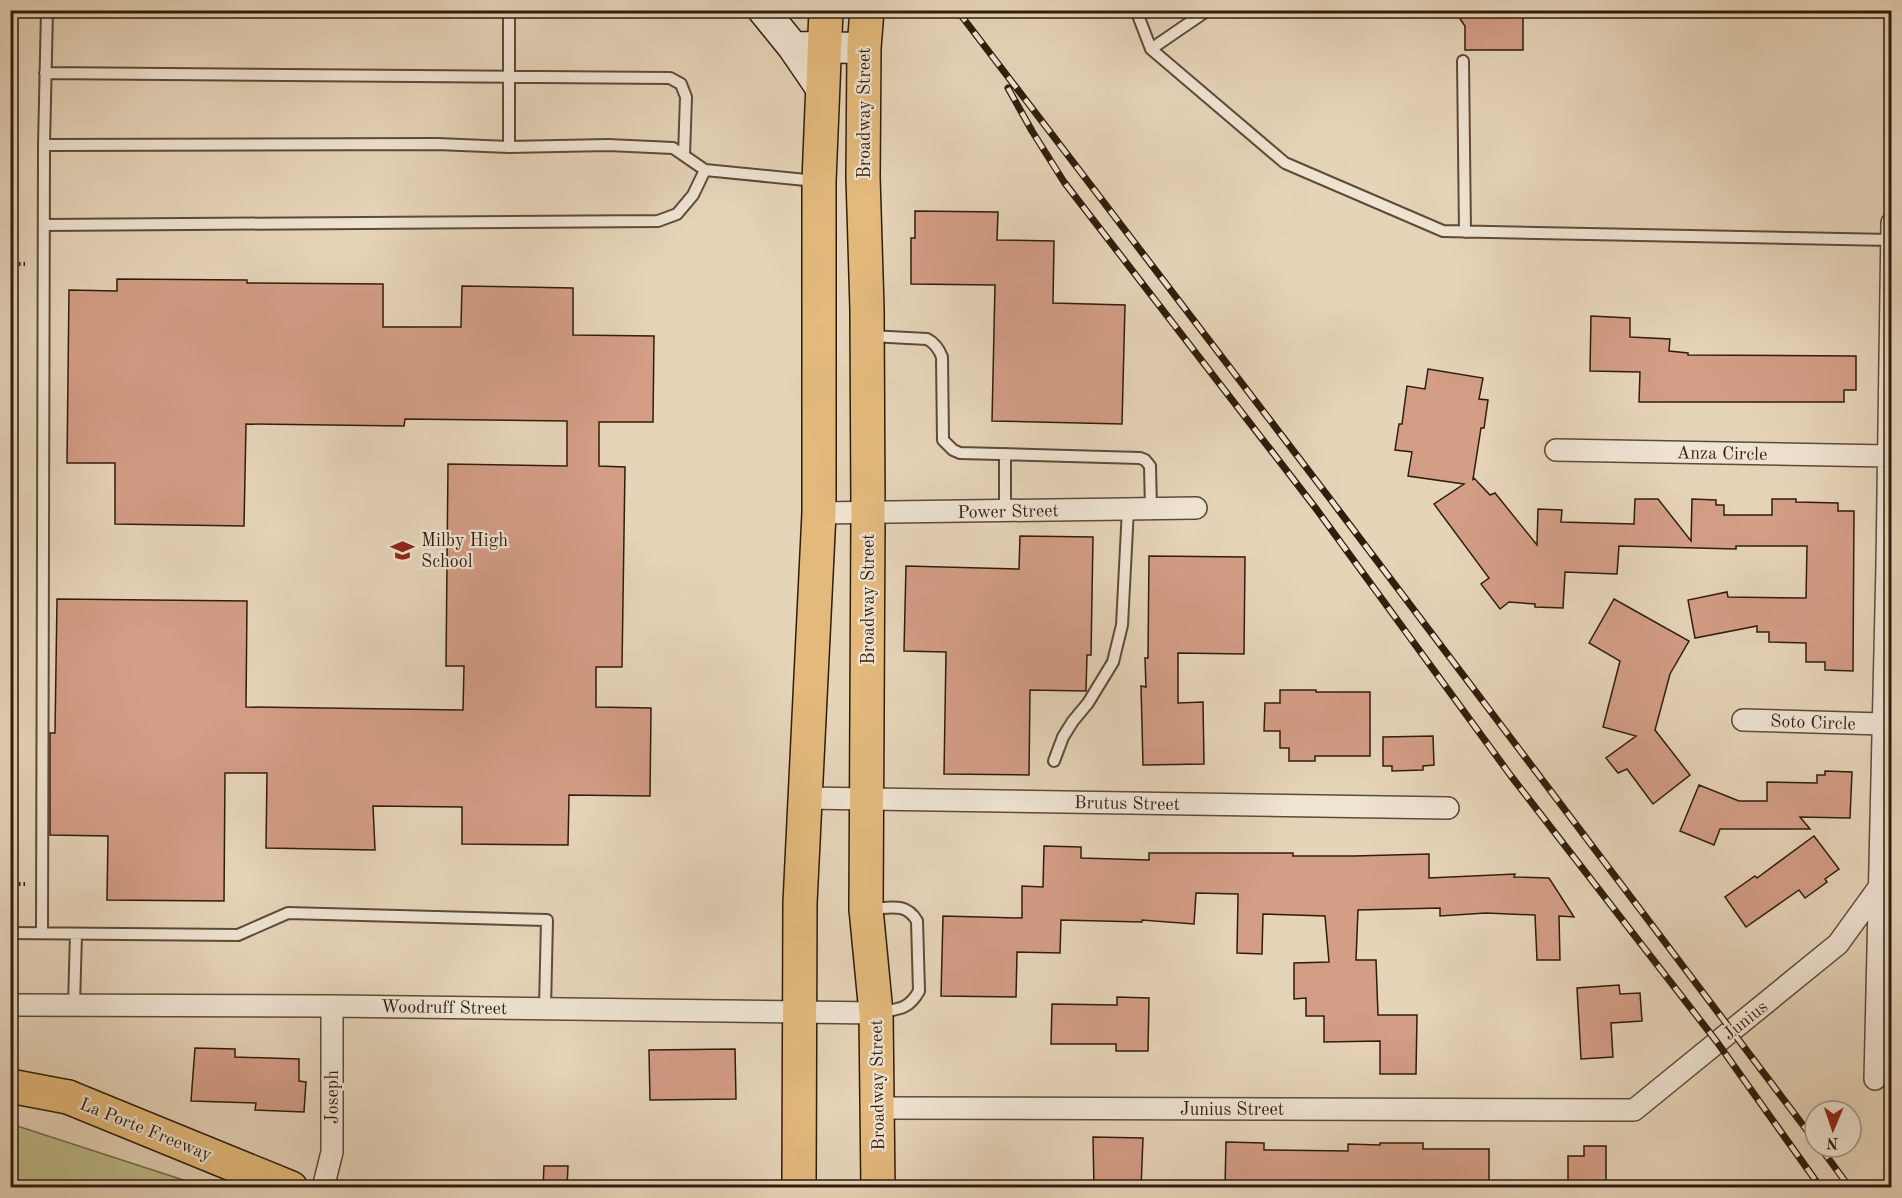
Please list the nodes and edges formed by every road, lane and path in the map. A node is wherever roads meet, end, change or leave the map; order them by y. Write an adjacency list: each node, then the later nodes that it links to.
1 (47, 10): 12 (lane)
2 (509, 10): 13 (lane)
3 (763, 10): 8 (main road)
4 (826, 10): 8 (main road)
5 (867, 10): 9 (main road, Broadway Street)
6 (1136, 10): 10 (lane)
7 (1208, 10): 10 (lane)
8 (809, 47): 9 (main road); 18 (main road)
9 (864, 48): 23 (main road, Broadway Street)
10 (1151, 49): 21 (lane)
11 (1463, 61): 21 (lane)
12 (45, 73): 13 (lane); 14 (lane)
13 (509, 76): 15 (lane); 16 (lane)
14 (44, 145): 15 (lane); 20 (lane)
15 (509, 147): 16 (lane)
16 (684, 155): 17 (lane)
17 (705, 170): 18 (lane); 20 (lane)
18 (819, 181): 31 (main road)
19 (1892, 223): 22 (street)
20 (44, 225): 43 (lane)
21 (1465, 232): 22 (lane)
22 (1891, 240): 26 (street)
23 (867, 336): 25 (lane); 32 (main road, Broadway Street)
24 (1556, 450): 26 (street, Anza Circle)
25 (1005, 454): 27 (lane); 30 (lane)
26 (1888, 456): 33 (street)
27 (1151, 508): 28 (street, Power Street); 29 (street, Power Street)
28 (1196, 508)
29 (1128, 509): 30 (street, Power Street); 36 (lane)
30 (1005, 511): 32 (street, Power Street)
31 (819, 513): 32 (street, Power Street); 37 (main road)
32 (868, 513): 38 (main road, Broadway Street)
33 (1889, 565): 35 (street)
34 (1743, 720): 35 (street, Soto Circle)
35 (1883, 724): 40 (street)
36 (1054, 761)
37 (806, 798): 38 (street, Brutus Street); 49 (main road)
38 (867, 799): 39 (street, Brutus Street); 41 (main road, Broadway Street)
39 (1448, 808)
40 (1886, 886): 52 (street); 56 (street, Junius)
41 (866, 909): 50 (main road, Broadway Street); 50 (lane)
42 (10, 933): 43 (lane)
43 (42, 933): 44 (lane)
44 (76, 934): 46 (lane); 48 (lane)
45 (10, 1005): 46 (street, Woodruff Street)
46 (74, 1005): 47 (street, Woodruff Street)
47 (332, 1006): 48 (street, Woodruff Street); 58 (street, Joseph)
48 (545, 1008): 49 (street, Woodruff Street)
49 (799, 1011): 50 (street, Woodruff Street); 59 (main road)
50 (876, 1013): 55 (main road, Broadway Street)
51 (10, 1073): 54 (main road)
52 (1875, 1079)
53 (10, 1086): 54 (main road, La Porte Freeway)
54 (68, 1097): 57 (main road, La Porte Freeway)
55 (878, 1108): 56 (street, Junius Street); 60 (main road, Broadway Street)
56 (1585, 1110)
57 (291, 1188)
58 (324, 1188)
59 (799, 1188)
60 (878, 1188)

